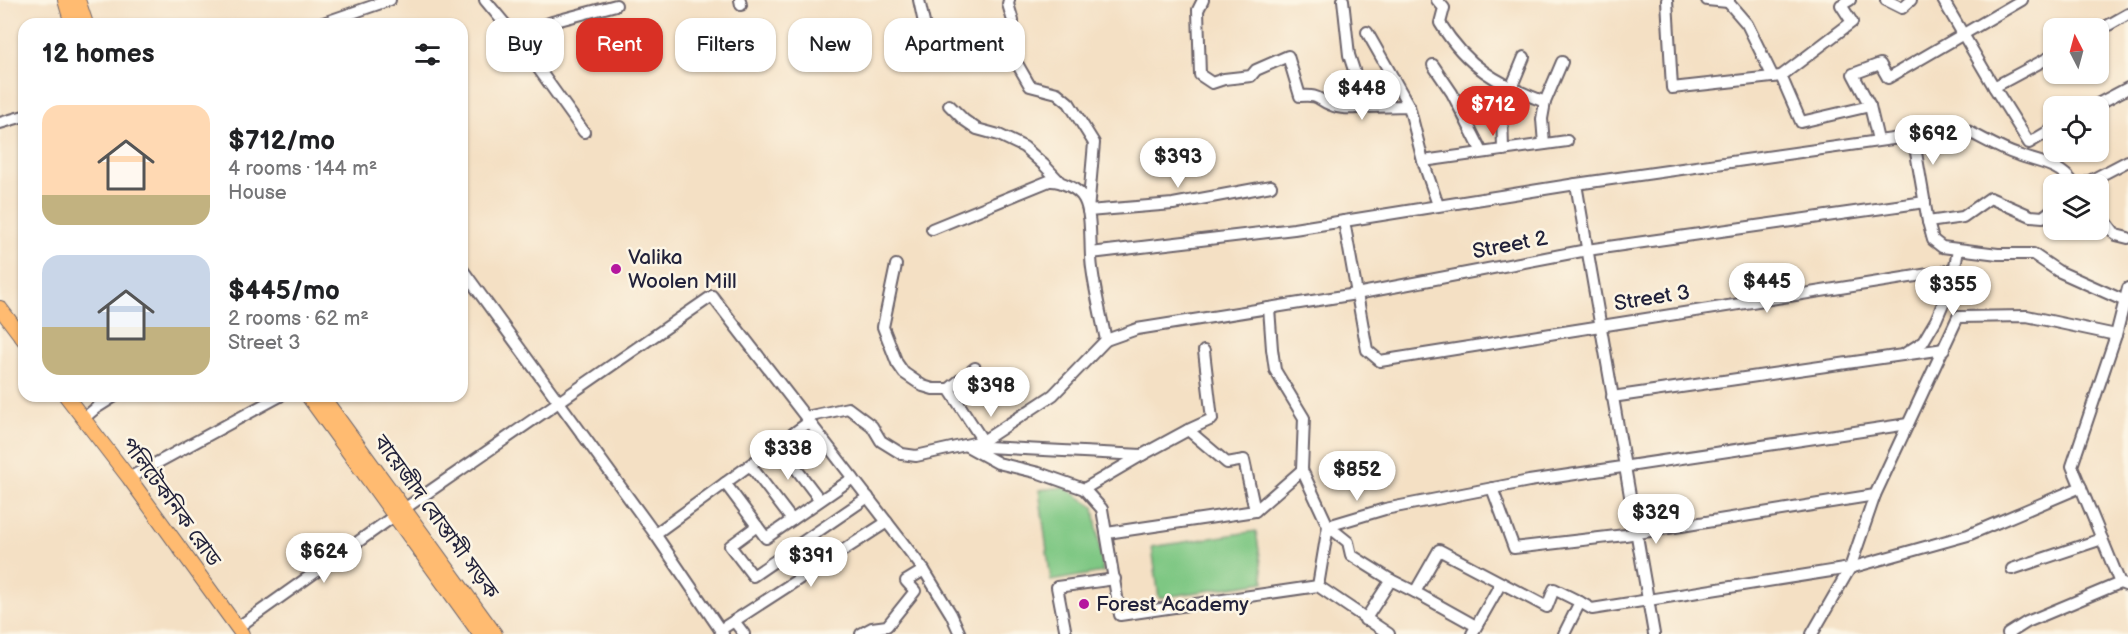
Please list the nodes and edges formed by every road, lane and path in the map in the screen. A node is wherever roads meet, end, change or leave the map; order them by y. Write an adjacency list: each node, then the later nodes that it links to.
1 (64, 0): 21 (main road)
2 (78, 0): 22 (main road)
3 (390, 0): 17 (street)
4 (485, 0): 24 (street)
5 (919, 0): 25 (street)
6 (1009, 0): 66 (street)
7 (1203, 0): 44 (street)
8 (1343, 0): 44 (street)
9 (1437, 0): 38 (street)
10 (1667, 0): 35 (street)
11 (1707, 0): 16 (street)
12 (1886, 0): 13 (street)
13 (1911, 0)
14 (1943, 0): 29 (street)
15 (2022, 0): 29 (street)
16 (1729, 1): 35 (street)
17 (375, 2): 23 (street)
18 (1842, 2): 35 (street)
19 (616, 5): 26 (street)
20 (2128, 14): 27 (street)
21 (70, 18)
22 (84, 18)
23 (335, 18)
24 (500, 18)
25 (923, 18)
26 (564, 19)
27 (2109, 25)
28 (1367, 32): 42 (street)
29 (1964, 34): 36 (street); 43 (street)
30 (1524, 57): 38 (street)
31 (2043, 61): 36 (street)
32 (1562, 62): 40 (street)
33 (1432, 65): 55 (street)
34 (541, 72): 47 (street)
35 (1777, 77): 43 (street)
36 (1994, 87): 52 (street)
37 (2128, 88): 39 (street)
38 (1511, 89): 40 (street); 54 (street)
39 (2109, 98)
40 (1545, 102): 53 (street)
41 (949, 105): 61 (street)
42 (1409, 106): 44 (street); 56 (street)
43 (1870, 106): 50 (street)
44 (1366, 107)
45 (18, 118): 46 (street)
46 (0, 123)
47 (584, 132)
48 (1913, 135): 50 (street); 57 (street); 64 (street)
49 (2043, 135): 52 (street)
50 (1878, 140): 62 (street)
51 (1567, 141): 53 (street)
52 (2029, 143): 57 (street)
53 (1544, 144): 54 (street)
54 (1503, 150): 55 (street)
55 (1482, 152): 56 (street)
56 (1423, 161): 65 (street)
57 (2042, 161): 59 (street)
58 (2128, 161): 60 (street)
59 (2065, 174)
60 (2104, 174)
61 (1059, 181): 66 (street); 71 (street)
62 (1576, 184): 65 (street); 73 (street)
63 (1271, 186): 66 (street)
64 (1925, 202): 69 (street); 73 (street, Street 2)
65 (1438, 205): 68 (street)
66 (1088, 211): 75 (street)
67 (2043, 217): 69 (street)
68 (1344, 220): 75 (street); 80 (street)
69 (1928, 222): 74 (street)
70 (2109, 226): 72 (street)
71 (932, 229)
72 (2128, 238)
73 (1587, 250): 80 (street, Street 2); 84 (street)
74 (1958, 250): 77 (street); 81 (street)
75 (1090, 253): 87 (street)
76 (896, 265): 92 (street)
77 (1954, 270): 84 (street, Street 3); 90 (street)
78 (468, 277): 94 (street)
79 (2128, 288): 81 (street)
80 (1356, 294): 83 (street, Street 2); 84 (street, Street 3)
81 (2125, 301): 86 (street)
82 (0, 308): 85 (main road)
83 (1269, 308): 87 (street, Street 2); 109 (street)
84 (1600, 326): 93 (street)
85 (18, 332)
86 (2116, 335): 88 (street); 113 (street)
87 (1106, 340): 104 (street)
88 (1944, 349): 90 (street); 102 (street)
89 (1204, 351): 103 (street)
90 (1904, 355): 93 (street)
91 (975, 368): 92 (street)
92 (949, 389): 104 (street)
93 (1612, 397): 108 (street)
94 (559, 401): 101 (street); 120 (street); 127 (street)
95 (70, 402): 100 (main road, পলিটেকনিক রোড)
96 (106, 402): 100 (street)
97 (269, 402): 110 (street)
98 (313, 402): 120 (main road, বায়েজীদ বোস্তামী সড়ক)
99 (326, 402): 120 (main road, বায়েজীদ বোস্তামী সড়ক)
100 (83, 419): 110 (main road, পলিটেকনিক রোড)
101 (808, 420): 104 (street); 105 (street); 111 (street)
102 (1908, 424): 108 (street); 116 (street)
103 (1188, 430): 106 (street); 119 (street)
104 (982, 441)
105 (778, 445): 107 (street); 118 (street)
106 (1142, 455): 115 (street); 115 (street)
107 (750, 465): 112 (street); 121 (street)
108 (1624, 466): 114 (street); 126 (street)
109 (1302, 470): 119 (street); 124 (street)
110 (129, 477): 143 (main road, পলিটেকনিক রোড)
111 (853, 478): 117 (street); 118 (street)
112 (725, 483): 123 (street); 127 (street)
113 (2081, 487): 128 (street); 129 (street)
114 (1492, 488): 124 (street); 126 (street)
115 (1084, 489): 125 (street)
116 (1875, 495): 126 (street); 129 (street)
117 (868, 497): 122 (street); 123 (street)
118 (820, 500): 121 (street)
119 (1255, 511): 125 (street)
120 (399, 513): 143 (street); 145 (main road, বায়েজীদ বোস্তামী সড়ক); 146 (main road, বায়েজীদ বোস্তামী সড়ক)
121 (792, 520): 123 (street)
122 (887, 522): 131 (street); 141 (street)
123 (757, 526)
124 (1328, 526): 133 (street); 136 (street)
125 (1107, 533): 132 (street)
126 (1636, 533): 138 (street)
127 (655, 534): 144 (street)
128 (2102, 539): 130 (street); 135 (street)
129 (1850, 568): 138 (street); 154 (street)
130 (2012, 569)
131 (924, 570): 148 (street); 149 (street)
132 (1115, 579): 136 (street); 150 (street)
133 (1391, 580): 137 (street); 140 (street)
134 (1501, 583): 137 (street); 139 (street); 142 (street)
135 (2124, 584): 155 (street)
136 (1318, 586): 140 (street)
137 (1414, 592): 142 (street)
138 (1648, 599): 139 (street); 153 (street)
139 (1580, 602): 152 (street)
140 (1365, 620): 151 (street)
141 (734, 621): 144 (street); 147 (street)
142 (1474, 630)
143 (240, 631)
144 (722, 632)
145 (480, 634)
146 (495, 634)
147 (744, 634)
148 (861, 634)
149 (960, 634)
150 (1066, 634)
151 (1389, 634)
152 (1564, 634)
153 (1654, 634)
154 (1812, 634)
155 (2008, 634)

